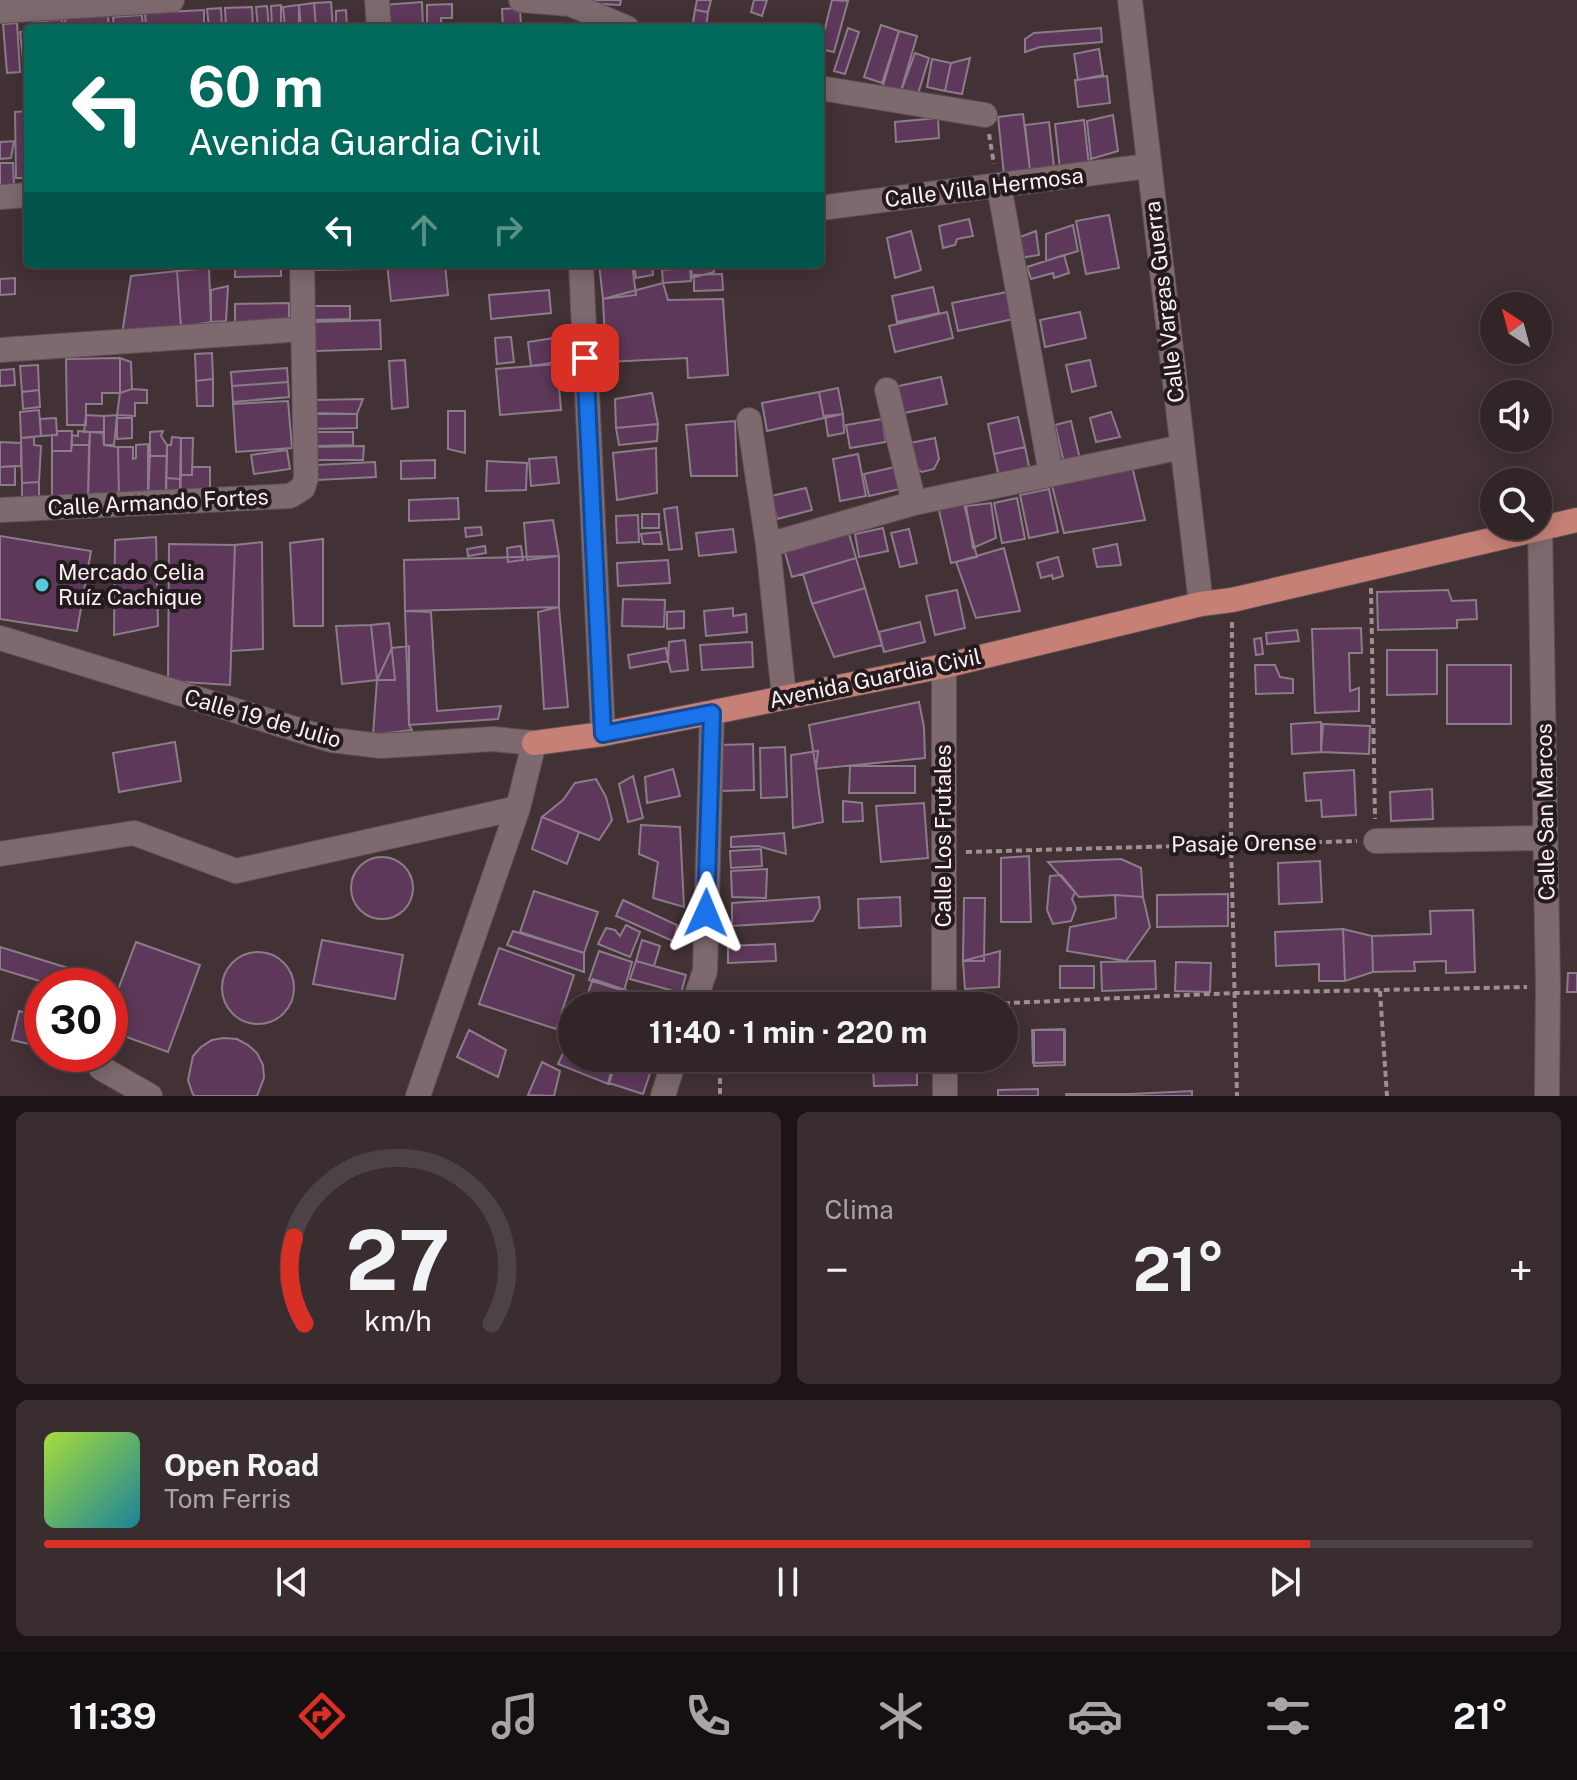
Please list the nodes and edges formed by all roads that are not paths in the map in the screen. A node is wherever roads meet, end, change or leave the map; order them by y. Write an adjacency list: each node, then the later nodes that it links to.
1 (172, 0): 5 (street)
2 (377, 0): 7 (street)
3 (521, 0): 6 (street)
4 (1130, 0): 11 (street, Calle Vargas Guerra)
5 (0, 11)
6 (571, 11): 8 (street)
7 (379, 24)
8 (614, 24)
9 (824, 89): 10 (street)
10 (985, 115)
11 (1148, 166): 12 (street, Calle Villa Hermosa); 22 (street, Calle Vargas Guerra)
12 (999, 186): 15 (street, Calle Villa Hermosa); 23 (street)
13 (24, 195): 14 (street)
14 (0, 197)
15 (824, 208)
16 (302, 268): 18 (street)
17 (581, 268): 36 (street)
18 (303, 329): 19 (street); 25 (street, Calle Armando Fortes)
19 (0, 350)
20 (887, 390): 24 (street)
21 (749, 420): 30 (street)
22 (1182, 447): 23 (street); 31 (street, Calle Vargas Guerra)
23 (1051, 474): 24 (street)
24 (914, 503): 30 (street)
25 (0, 510)
26 (1577, 520): 27 (main road, Avenida Guardia Civil)
27 (1552, 525)
28 (1488, 540): 31 (main road, Avenida Guardia Civil)
29 (1540, 540): 39 (street, Calle San Marcos)
30 (768, 545): 34 (street)
31 (1201, 604): 33 (main road, Avenida Guardia Civil)
32 (0, 638): 37 (street, Calle 19 de Julio)
33 (944, 666): 34 (main road, Avenida Guardia Civil); 43 (street, Calle Los Frutales)
34 (784, 697): 35 (main road, Avenida Guardia Civil)
35 (712, 713): 36 (main road, Avenida Guardia Civil); 42 (street)
36 (603, 734): 37 (main road, Avenida Guardia Civil)
37 (534, 743): 38 (street)
38 (518, 808): 41 (street); 48 (street)
39 (1545, 838): 40 (street); 51 (street, Calle San Marcos)
40 (1376, 841)
41 (0, 854)
42 (698, 992)
43 (947, 992)
44 (108, 1072): 47 (street)
45 (671, 1072): 49 (street)
46 (945, 1072): 50 (street)
47 (150, 1096)
48 (418, 1096)
49 (663, 1096)
50 (945, 1096)
51 (1547, 1096)

